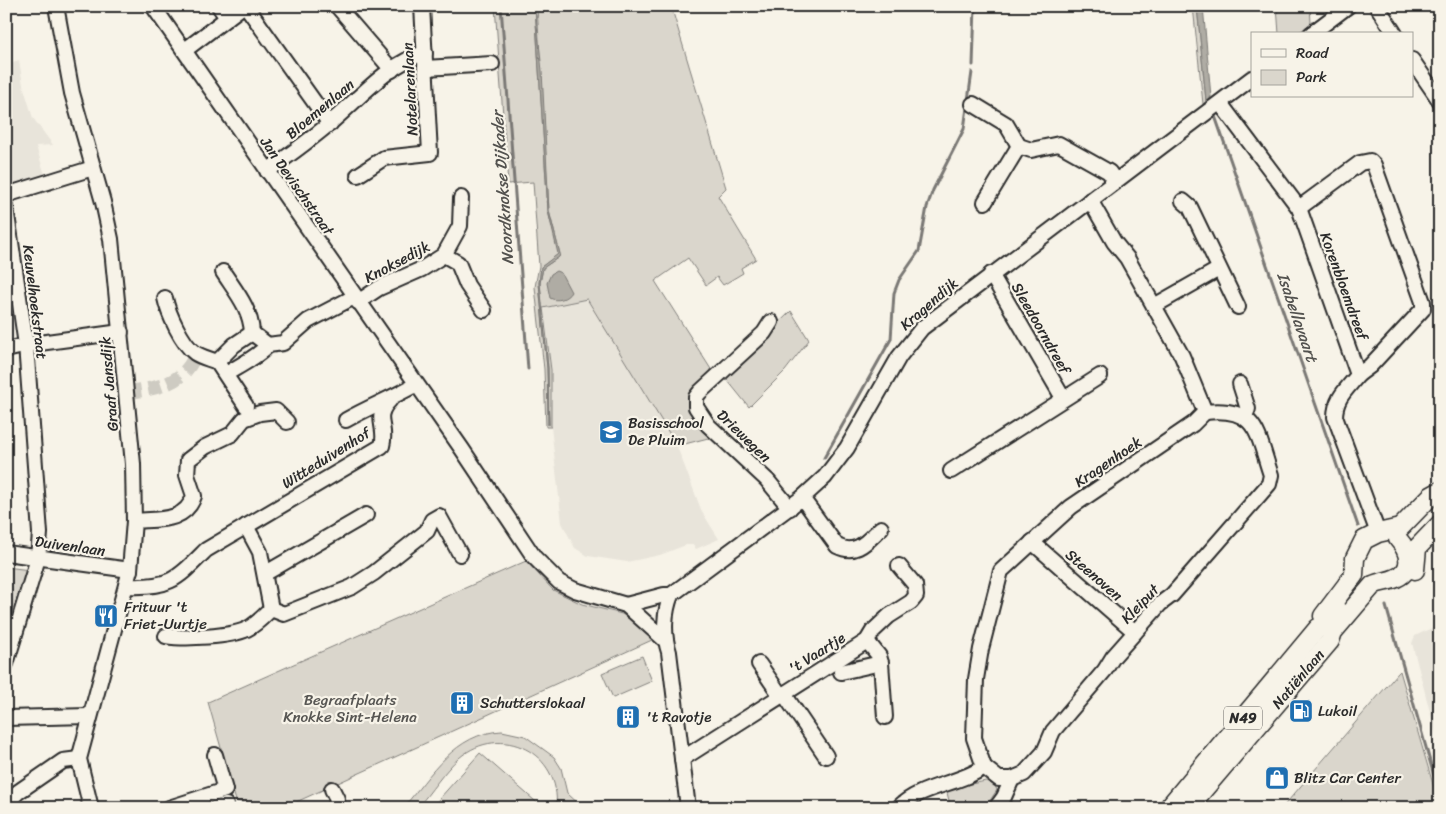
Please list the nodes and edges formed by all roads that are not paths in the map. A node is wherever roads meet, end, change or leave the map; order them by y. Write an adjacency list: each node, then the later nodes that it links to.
1 (56, 6): 25 (street, Graaf Jansdijk)
2 (153, 6): 13 (street, Jan Devischstraat)
3 (219, 6): 10 (street)
4 (245, 6): 10 (street); 23 (street)
5 (337, 6): 18 (street)
6 (431, 6): 9 (street)
7 (1348, 6): 11 (street)
8 (1377, 6): 12 (street)
9 (422, 7): 14 (street, Notelarenlaan)
10 (227, 18): 13 (street)
11 (1314, 32)
12 (1394, 32)
13 (185, 50): 26 (street, Jan Devischstraat)
14 (425, 53): 17 (street, Notelarenlaan); 18 (street, Bloemenlaan)
15 (1414, 63): 20 (street)
16 (492, 64): 17 (street)
17 (426, 68): 27 (street, Notelarenlaan)
18 (392, 70): 23 (street, Bloemenlaan)
19 (1251, 79): 21 (street, Kragendijk)
20 (1440, 101)
21 (1220, 102): 28 (street, Kragendijk); 35 (street, Korenbloemdreef)
22 (973, 104): 24 (street)
23 (330, 124): 26 (street, Bloemenlaan)
24 (1019, 146): 28 (street); 33 (street)
25 (93, 168): 29 (street); 46 (street, Graaf Jansdijk)
26 (267, 171): 41 (street, Jan Devischstraat)
27 (358, 175)
28 (1115, 181): 31 (street, Kragendijk)
29 (6, 195)
30 (461, 198): 36 (street)
31 (1090, 200): 39 (street, Kragendijk); 42 (street)
32 (1183, 201): 37 (street)
33 (986, 202)
34 (6, 208): 48 (street, Keuvelhoekstraat)
35 (1298, 208): 53 (street, Korenbloemdreef); 53 (street, Korenbloemdreef)
36 (444, 255): 41 (street, Knoksedijk); 44 (street, Knoksedijk)
37 (1219, 269): 42 (street); 43 (street)
38 (223, 272): 47 (street)
39 (991, 274): 57 (street, Sleedoorndreef); 66 (street, Kragendijk)
40 (165, 298): 51 (street)
41 (356, 300): 49 (street, Knoksedijk); 56 (street, Jan Devischstraat)
42 (1154, 306): 60 (street)
43 (1238, 306)
44 (484, 310)
45 (771, 322): 67 (street, Driewegen)
46 (121, 332): 48 (street); 70 (street, Graaf Jansdijk)
47 (252, 333): 49 (street); 51 (street)
48 (26, 345): 50 (street); 79 (street, Keuvelhoekstraat)
49 (268, 345): 52 (street, Knoksedijk)
50 (6, 350)
51 (217, 362): 52 (street)
52 (226, 374): 59 (street)
53 (1358, 375): 74 (street, Korenbloemdreef)
54 (1100, 376): 57 (street, Sleedoorndreef)
55 (1240, 384): 61 (street, Kleiput)
56 (415, 385): 58 (street); 86 (street, Jan Devischstraat)
57 (1063, 398): 64 (street, Sleedoorndreef)
58 (390, 400): 62 (street); 72 (street, Witteduivenhof)
59 (245, 412): 63 (street); 70 (street)
60 (1205, 412): 61 (street); 75 (street, Kragenhoek)
61 (1245, 416): 88 (street, Kleiput)
62 (346, 420)
63 (286, 422)
64 (951, 471)
65 (1439, 492): 74 (main road, Natiënlaan / N49); 76 (main road, Natiënlaan / N49)
66 (802, 498): 67 (street, Kragendijk); 73 (street)
67 (790, 508): 85 (street, Kragendijk)
68 (1440, 513): 76 (main road)
69 (366, 515): 82 (street)
70 (134, 521): 81 (street, Graaf Jansdijk)
71 (1440, 524): 83 (main road)
72 (246, 526): 82 (street); 84 (street, Witteduivenhof)
73 (881, 528)
74 (1378, 533): 89 (main road, Natiënlaan / N49)
75 (1032, 542): 88 (street, Steenoven); 105 (street, Kragenhoek)
76 (1402, 544): 83 (main road); 83 (main road)
77 (6, 553): 79 (street, Duivenlaan)
78 (460, 554): 87 (street)
79 (38, 558): 81 (street, Duivenlaan); 94 (street, Keuvelhoekstraat)
80 (899, 566): 92 (street, 't Vaartje)
81 (130, 570): 84 (street, Graaf Jansdijk)
82 (266, 573): 87 (street)
83 (1373, 584): 89 (main road, Natiënlaan / N49)
84 (126, 586): 98 (street, Graaf Jansdijk)
85 (671, 595): 86 (street, Kragendijk); 91 (street)
86 (626, 605): 91 (street, Jan Devischstraat)
87 (271, 609): 90 (street)
88 (1135, 632): 106 (street, Kleiput)
89 (1324, 634): 115 (main road, Natiënlaan / N49); 116 (main road, Natiënlaan / N49)
90 (166, 636)
91 (665, 640): 103 (street)
92 (867, 641): 93 (street, 't Vaartje); 97 (street, 't Vaartje)
93 (881, 663): 96 (street, 't Vaartje); 99 (street, 't Vaartje)
94 (6, 664)
95 (760, 664): 97 (street, 't Vaartje)
96 (841, 672)
97 (783, 695): 102 (street, 't Vaartje); 103 (street, 't Vaartje)
98 (89, 716): 100 (street); 104 (street, Graaf Jansdijk)
99 (885, 717)
100 (6, 718)
101 (215, 755): 110 (street)
102 (826, 756)
103 (682, 758): 112 (street)
104 (79, 759): 108 (street); 109 (street)
105 (984, 767): 106 (street); 113 (street)
106 (1012, 779): 114 (street, Kleiput)
107 (332, 789): 111 (street)
108 (6, 804)
109 (91, 808)
110 (169, 808)
111 (336, 808)
112 (688, 808)
113 (898, 808)
114 (996, 808)
115 (1168, 808)
116 (1188, 808)

